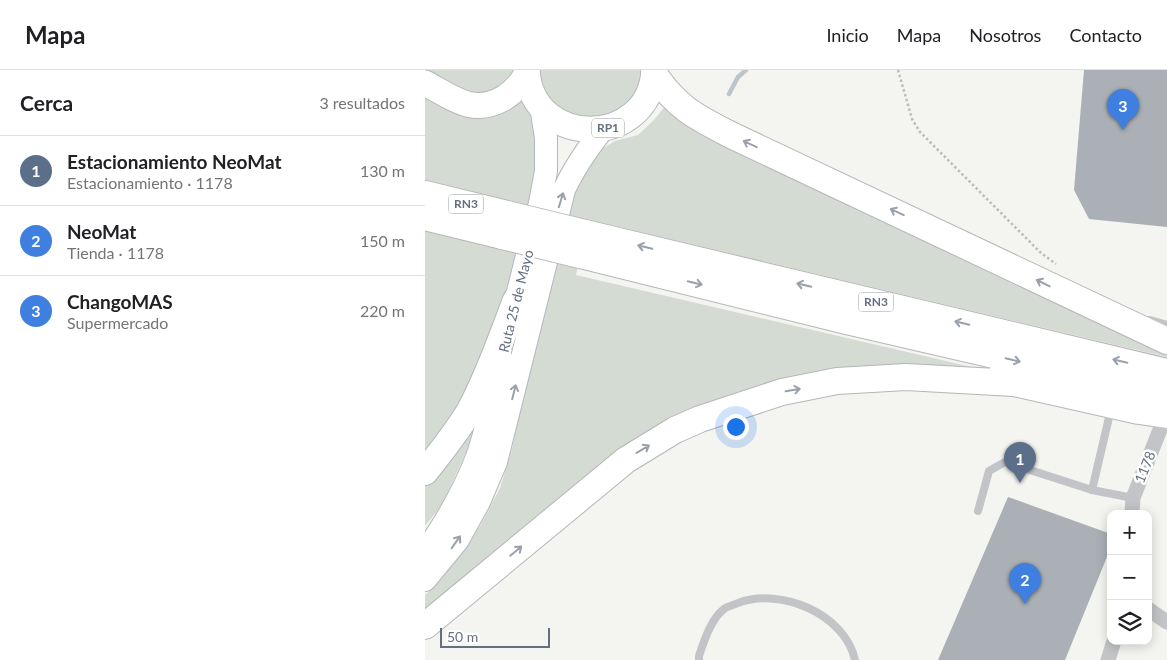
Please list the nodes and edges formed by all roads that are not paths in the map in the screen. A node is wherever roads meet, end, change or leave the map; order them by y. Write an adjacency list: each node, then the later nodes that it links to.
1 (527, 71): 3 (main road); 4 (main road, RP1)
2 (654, 72): 5 (main road, RP1); 11 (highway, one-way to 2)
3 (425, 83)
4 (541, 106): 5 (main road, RP1); 12 (main road, Ruta 25 de Mayo)
5 (603, 129): 29 (main road, Ruta 25 de Mayo, one-way to 5)
6 (425, 194): 8 (highway, RN3)
7 (425, 217): 8 (highway, RN3)
8 (505, 225): 9 (highway); 10 (highway, RN3, bridge)
9 (425, 234)
10 (583, 244): 15 (highway, RN3, one-way to 15); 18 (highway, RN3, one-way to 10)
11 (1067, 295): 13 (lane); 17 (highway)
12 (516, 300): 23 (highway); 28 (main road, Ruta 25 de Mayo)
13 (1131, 314)
14 (1140, 317): 16 (lane)
15 (846, 321): 19 (highway); 20 (highway, RN3, one-way to 20)
16 (1167, 325)
17 (1167, 340)
18 (1167, 372)
19 (1014, 383): 21 (highway); 34 (highway, one-way to 19)
20 (1167, 395)
21 (1113, 405): 22 (highway); 24 (lane)
22 (1166, 420): 25 (street, 1178)
23 (425, 472)
24 (1092, 490): 25 (lane); 26 (lane)
25 (1133, 498): 27 (street, 1178)
26 (978, 510)
27 (1132, 510)
28 (425, 552)
29 (425, 580)
30 (1152, 609): 32 (street)
31 (1152, 611): 33 (street)
32 (1167, 611)
33 (1167, 622)
34 (425, 626)
35 (1113, 645): 38 (street)
36 (699, 660): 37 (lane)
37 (855, 660)
38 (1108, 660)

